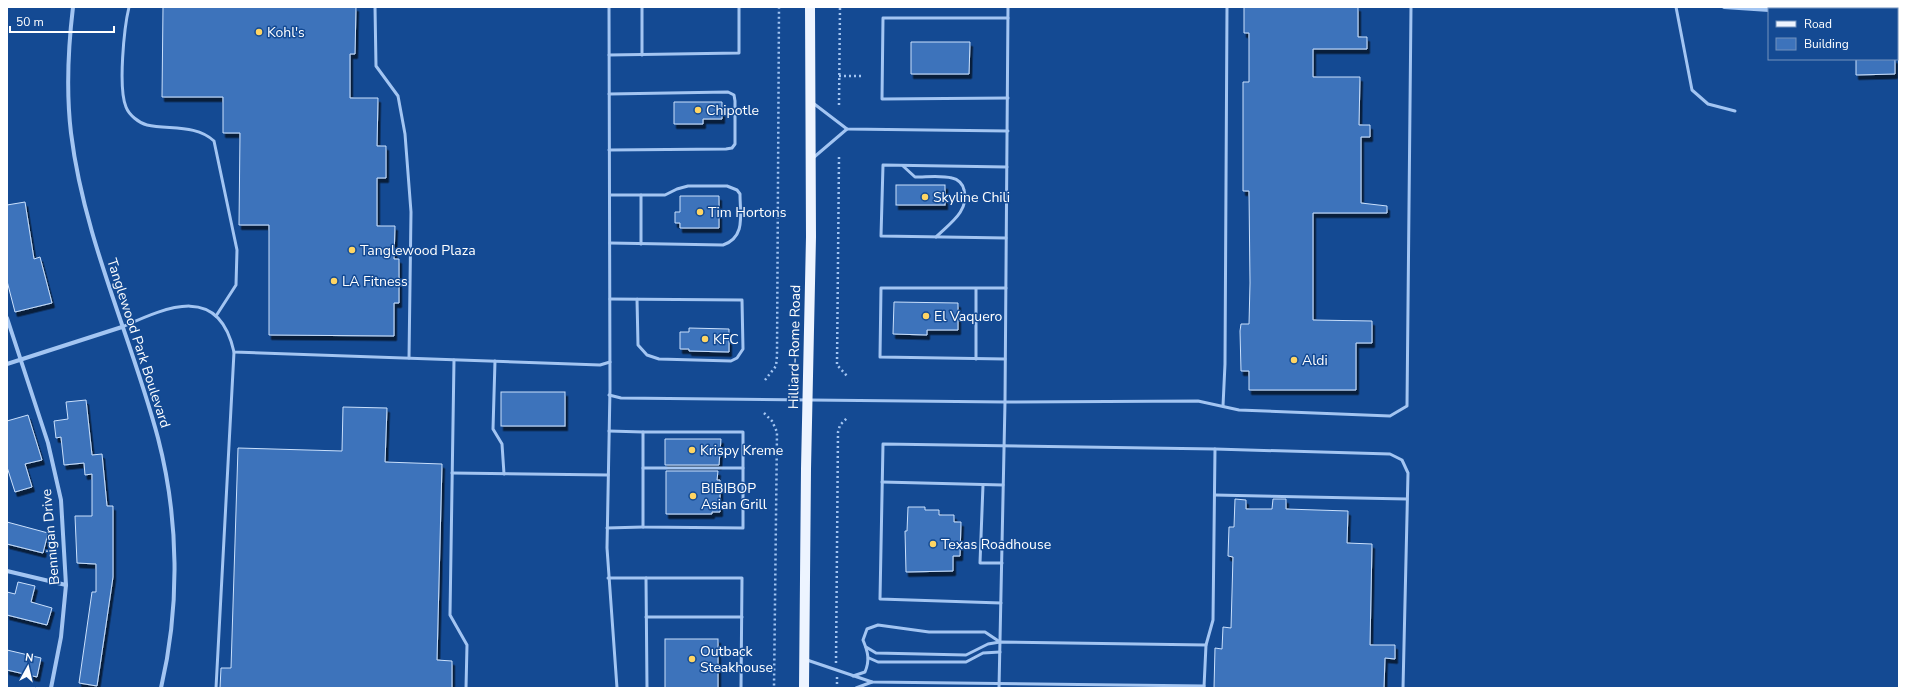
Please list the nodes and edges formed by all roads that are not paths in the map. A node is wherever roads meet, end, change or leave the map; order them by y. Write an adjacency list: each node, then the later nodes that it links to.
1 (73, 7): 39 (street, Tanglewood Park Boulevard)
2 (129, 7): 37 (lane)
3 (375, 7): 41 (lane)
4 (609, 7): 15 (lane)
5 (642, 7): 16 (lane)
6 (739, 7): 16 (lane)
7 (810, 7): 19 (main road, Hilliard-Rome Road)
8 (1008, 7): 14 (lane)
9 (1227, 7): 52 (lane)
10 (1411, 7): 52 (lane)
11 (1676, 7): 20 (lane)
12 (1724, 7): 13 (street)
13 (1768, 10)
14 (1008, 18): 18 (lane); 18 (lane)
15 (609, 56): 16 (lane); 17 (lane)
16 (642, 56)
17 (609, 94): 23 (lane); 23 (lane)
18 (1008, 98): 22 (lane)
19 (810, 101): 21 (lane); 24 (main road, Hilliard-Rome Road)
20 (1735, 111)
21 (846, 129): 22 (lane); 24 (lane)
22 (1008, 131): 26 (lane)
23 (609, 150): 27 (lane)
24 (811, 160): 50 (main road, Hilliard-Rome Road)
25 (903, 166): 26 (lane); 29 (lane); 29 (lane)
26 (1007, 167): 30 (lane)
27 (610, 194): 28 (lane); 31 (lane)
28 (641, 195): 32 (lane); 32 (lane)
29 (936, 237): 30 (lane)
30 (1006, 238): 33 (lane)
31 (610, 243): 32 (lane); 35 (lane)
32 (641, 244)
33 (1006, 288): 34 (lane); 43 (lane)
34 (976, 289): 42 (lane); 42 (lane)
35 (610, 299): 36 (lane); 47 (lane)
36 (637, 299): 36 (lane)
37 (216, 316): 39 (lane); 40 (lane)
38 (7, 318): 44 (street, Bennigan Drive)
39 (122, 327): 44 (street); 91 (street, Tanglewood Park Boulevard)
40 (234, 352): 41 (lane); 92 (lane)
41 (409, 358): 45 (lane)
42 (976, 359): 43 (lane)
43 (1005, 359): 51 (lane)
44 (20, 360): 48 (street); 73 (street, Bennigan Drive)
45 (454, 360): 46 (lane); 59 (lane)
46 (495, 361): 47 (lane); 60 (lane)
47 (610, 362): 49 (lane)
48 (7, 364)
49 (609, 395): 50 (lane); 53 (lane)
50 (807, 399): 51 (lane); 82 (main road, Hilliard-Rome Road)
51 (1005, 402): 52 (lane); 55 (lane)
52 (1223, 406)
53 (609, 431): 54 (lane); 61 (lane)
54 (643, 432): 57 (lane); 58 (lane)
55 (1004, 447): 56 (lane); 62 (lane); 64 (lane)
56 (1215, 450): 65 (lane); 66 (lane)
57 (643, 468): 58 (lane); 67 (lane)
58 (743, 468): 67 (lane)
59 (452, 473): 60 (lane); 93 (lane)
60 (504, 474): 61 (lane)
61 (608, 475): 68 (lane)
62 (882, 482): 63 (lane); 74 (lane)
63 (983, 485): 64 (lane); 69 (lane)
64 (1003, 485): 69 (lane)
65 (1215, 495): 66 (lane); 78 (lane)
66 (1407, 499): 102 (lane)
67 (643, 527): 68 (lane)
68 (607, 528): 71 (lane)
69 (1002, 563): 74 (lane)
70 (7, 571): 73 (street)
71 (608, 578): 72 (lane); 94 (lane)
72 (646, 578): 75 (lane); 76 (lane)
73 (66, 585): 90 (street, Bennigan Drive)
74 (1001, 603): 77 (lane)
75 (646, 617): 76 (lane); 95 (lane)
76 (742, 618): 96 (lane)
77 (1000, 642): 78 (lane); 79 (lane); 79 (lane); 80 (lane)
78 (1206, 645): 89 (lane)
79 (866, 648): 81 (lane)
80 (1000, 652): 81 (lane); 88 (lane)
81 (869, 658): 83 (lane)
82 (805, 659): 83 (lane); 97 (main road, Hilliard-Rome Road)
83 (852, 676): 84 (lane)
84 (872, 682): 85 (lane); 98 (lane)
85 (882, 682): 86 (lane); 99 (lane)
86 (969, 684): 87 (lane); 100 (lane)
87 (978, 684): 88 (lane); 101 (lane)
88 (999, 686): 89 (lane)
89 (1204, 687)
90 (51, 688)
91 (161, 688)
92 (216, 688)
93 (466, 688)
94 (617, 688)
95 (647, 688)
96 (741, 688)
97 (804, 688)
98 (856, 688)
99 (882, 688)
100 (968, 688)
101 (978, 688)
102 (1403, 688)

